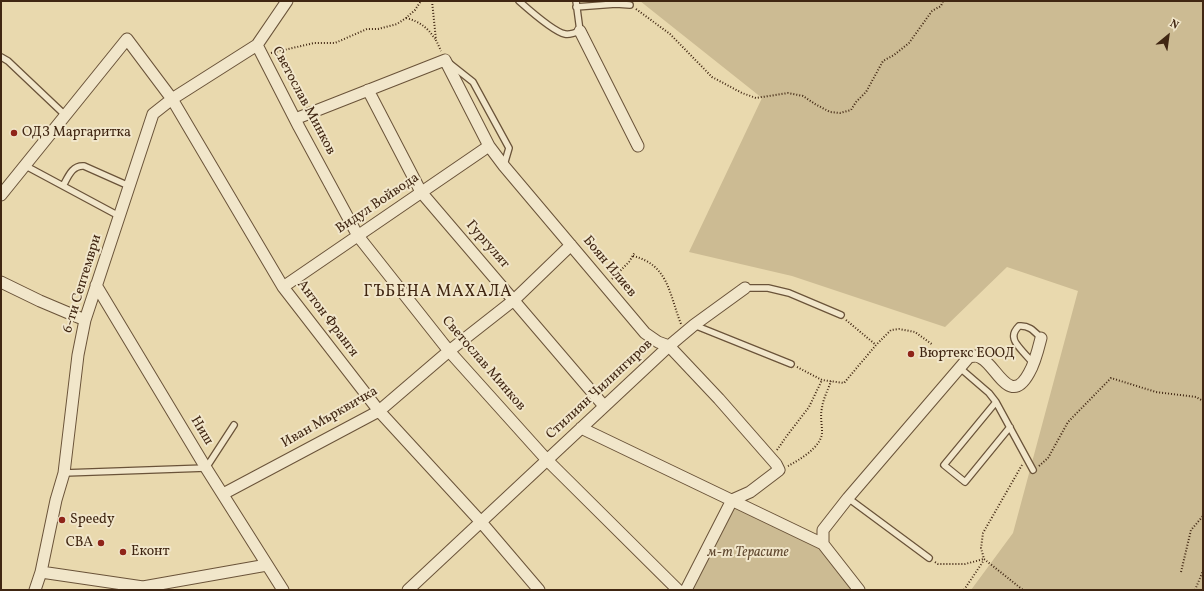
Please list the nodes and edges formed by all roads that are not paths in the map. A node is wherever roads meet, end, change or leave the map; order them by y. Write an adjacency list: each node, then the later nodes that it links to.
1 (287, 1): 6 (street)
2 (519, 1): 5 (lane)
3 (576, 4): 4 (lane); 5 (lane)
4 (630, 4)
5 (580, 31): 14 (street)
6 (257, 45): 10 (street, 6-ти Септември); 12 (street, Светослав Минков)
7 (1, 57): 11 (lane)
8 (445, 60): 9 (street); 13 (street, Боян Илиев); 16 (lane)
9 (368, 90): 12 (street); 19 (street, Гургулят)
10 (172, 99): 11 (street, Антон Франгя); 18 (street, 6-ти Септември); 26 (street, Антон Франгя)
11 (65, 115): 15 (street)
12 (295, 119): 22 (street, Светослав Минков)
13 (489, 146): 16 (street, Боян Илиев); 19 (street, Видул Войвода)
14 (638, 146)
15 (24, 165): 17 (lane); 20 (street)
16 (504, 166): 23 (street, Боян Илиев)
17 (63, 186): 18 (lane); 21 (lane)
18 (129, 186): 21 (street, 6-ти Септември)
19 (422, 192): 22 (street, Видул Войвода); 28 (street, Гургулят)
20 (1, 195)
21 (119, 216): 25 (street, 6-ти Септември)
22 (358, 236): 26 (street, Видул Войвода); 34 (street, Светослав Минков)
23 (571, 246): 28 (street, Иван Мърквичка); 33 (street, Боян Илиев)
24 (1, 282): 30 (street)
25 (96, 285): 30 (street, 6-ти Септември); 45 (street, Ниш)
26 (283, 287): 40 (street, Антон Франгя)
27 (745, 288): 29 (lane, Стилиян Чилингиров); 31 (street, Стилиян Чилингиров)
28 (514, 300): 34 (street, Иван Мърквичка); 39 (street, Гургулят)
29 (841, 315)
30 (85, 320): 47 (street, 6-ти Септември)
31 (694, 325): 33 (street, Стилиян Чилингиров); 35 (lane)
32 (1041, 338): 36 (street); 36 (lane)
33 (669, 346): 39 (street, Стилиян Чилингиров); 50 (street, Боян Илиев)
34 (449, 351): 40 (street, Иван Мърквичка); 44 (street, Светослав Минков)
35 (791, 364)
36 (1034, 364): 37 (street)
37 (960, 368): 38 (lane); 49 (street)
38 (996, 402): 42 (lane); 42 (lane)
39 (604, 406): 43 (street, Стилиян Чилингиров)
40 (379, 411): 48 (street, Иван Мърквичка); 51 (street, Антон Франгя)
41 (234, 425): 45 (lane)
42 (1010, 427): 46 (lane)
43 (581, 428): 44 (street, Стилиян Чилингиров); 50 (street)
44 (548, 460): 51 (street, Стилиян Чилингиров); 60 (street, Светослав Минков)
45 (206, 468): 47 (lane); 48 (street, Ниш)
46 (1033, 470)
47 (64, 472): 55 (street, 6-ти Септември)
48 (223, 494): 54 (street, Ниш)
49 (848, 498): 52 (street); 53 (lane)
50 (732, 500): 52 (street); 61 (street)
51 (481, 522): 58 (street, Стилиян Чилингиров); 59 (street, Антон Франгя)
52 (823, 544): 62 (street)
53 (929, 558)
54 (267, 565): 55 (street); 57 (street, Ниш)
55 (41, 572): 56 (street, 6-ти Септември)
56 (35, 590)
57 (282, 590)
58 (408, 590)
59 (539, 590)
60 (678, 590)
61 (686, 590)
62 (859, 590)

